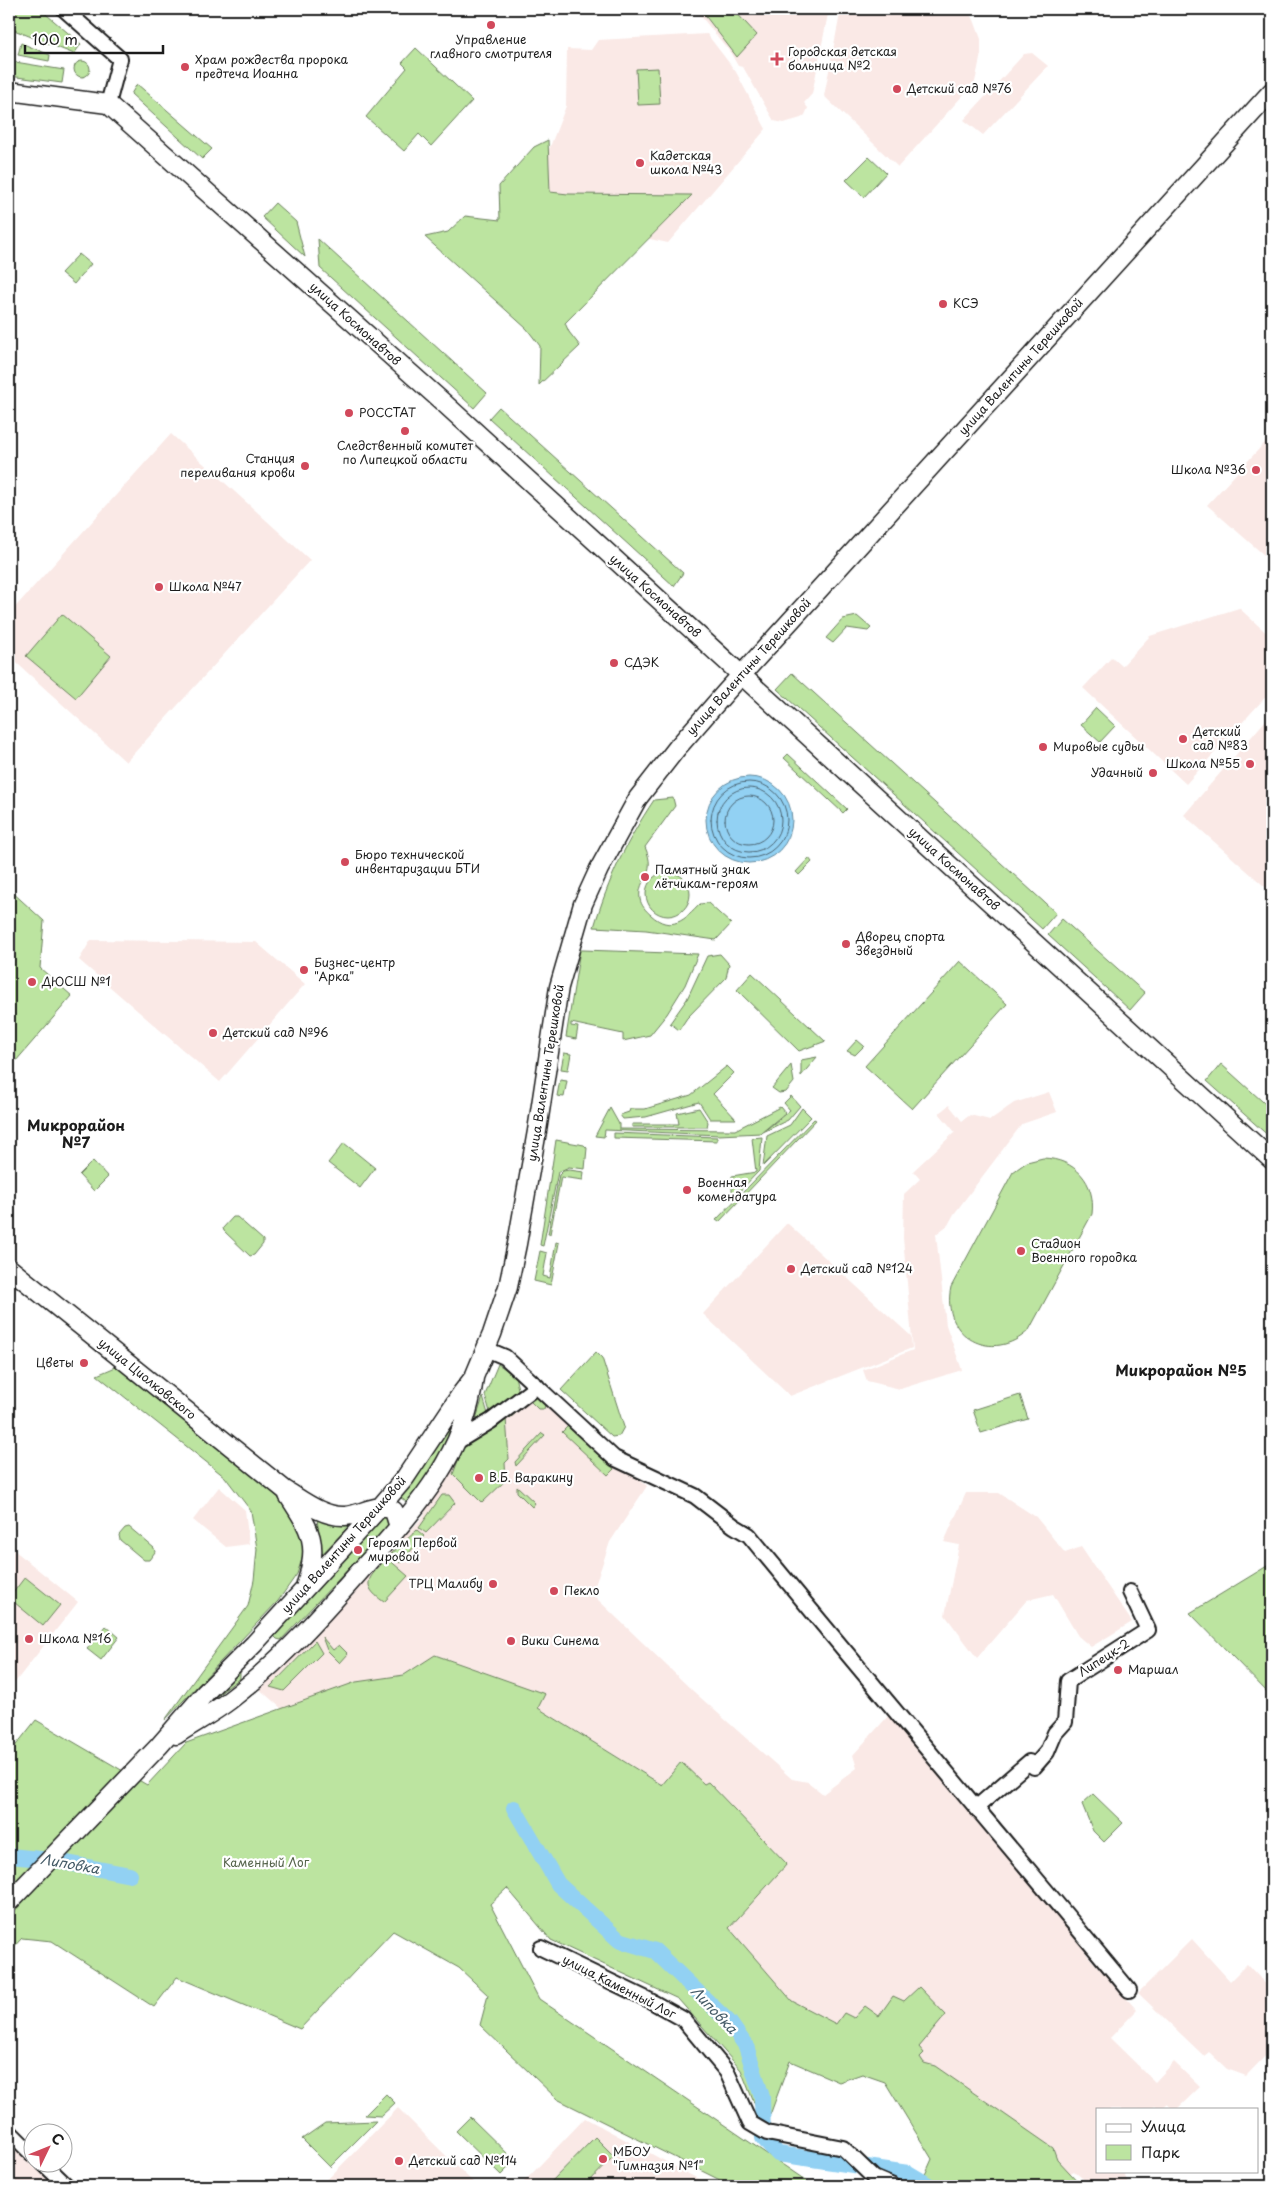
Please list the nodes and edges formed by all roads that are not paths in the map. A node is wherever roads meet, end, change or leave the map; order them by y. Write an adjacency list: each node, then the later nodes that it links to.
1 (64, 9): 4 (street)
2 (9, 91): 4 (main road)
3 (1272, 91): 5 (main road, улица Валентины Терешковой)
4 (108, 104): 5 (main road, улица Космонавтов)
5 (741, 675): 6 (main road, улица Космонавтов); 8 (main road, улица Валентины Терешковой)
6 (1272, 1160)
7 (9, 1268): 14 (main road, улица Циолковского)
8 (486, 1349): 9 (street); 10 (main road, улица Валентины Терешковой)
9 (520, 1371): 11 (street); 12 (street)
10 (474, 1377): 13 (main road, улица Валентины Терешковой); 15 (main road, улица Валентины Терешковой)
11 (537, 1386): 12 (street); 23 (street)
12 (523, 1397): 13 (street)
13 (455, 1443): 16 (main road, улица Валентины Терешковой)
14 (285, 1490): 15 (main road); 17 (main road)
15 (381, 1506): 16 (main road); 17 (main road, улица Валентины Терешковой)
16 (399, 1527): 20 (main road, улица Валентины Терешковой)
17 (304, 1590): 19 (main road, улица Валентины Терешковой)
18 (1130, 1592): 23 (street, Липецк-2)
19 (259, 1638): 20 (main road); 21 (main road); 22 (main road, улица Валентины Терешковой)
20 (289, 1648): 21 (main road, улица Валентины Терешковой)
21 (256, 1678): 22 (main road, улица Валентины Терешковой)
22 (156, 1750): 24 (main road, улица Валентины Терешковой)
23 (977, 1807): 26 (street)
24 (9, 1902)
25 (541, 1948): 31 (street, улица Каменный Лог)
26 (1130, 1990)
27 (10, 2135): 28 (street)
28 (22, 2145)
29 (52, 2172): 30 (street)
30 (67, 2186)
31 (893, 2186)

